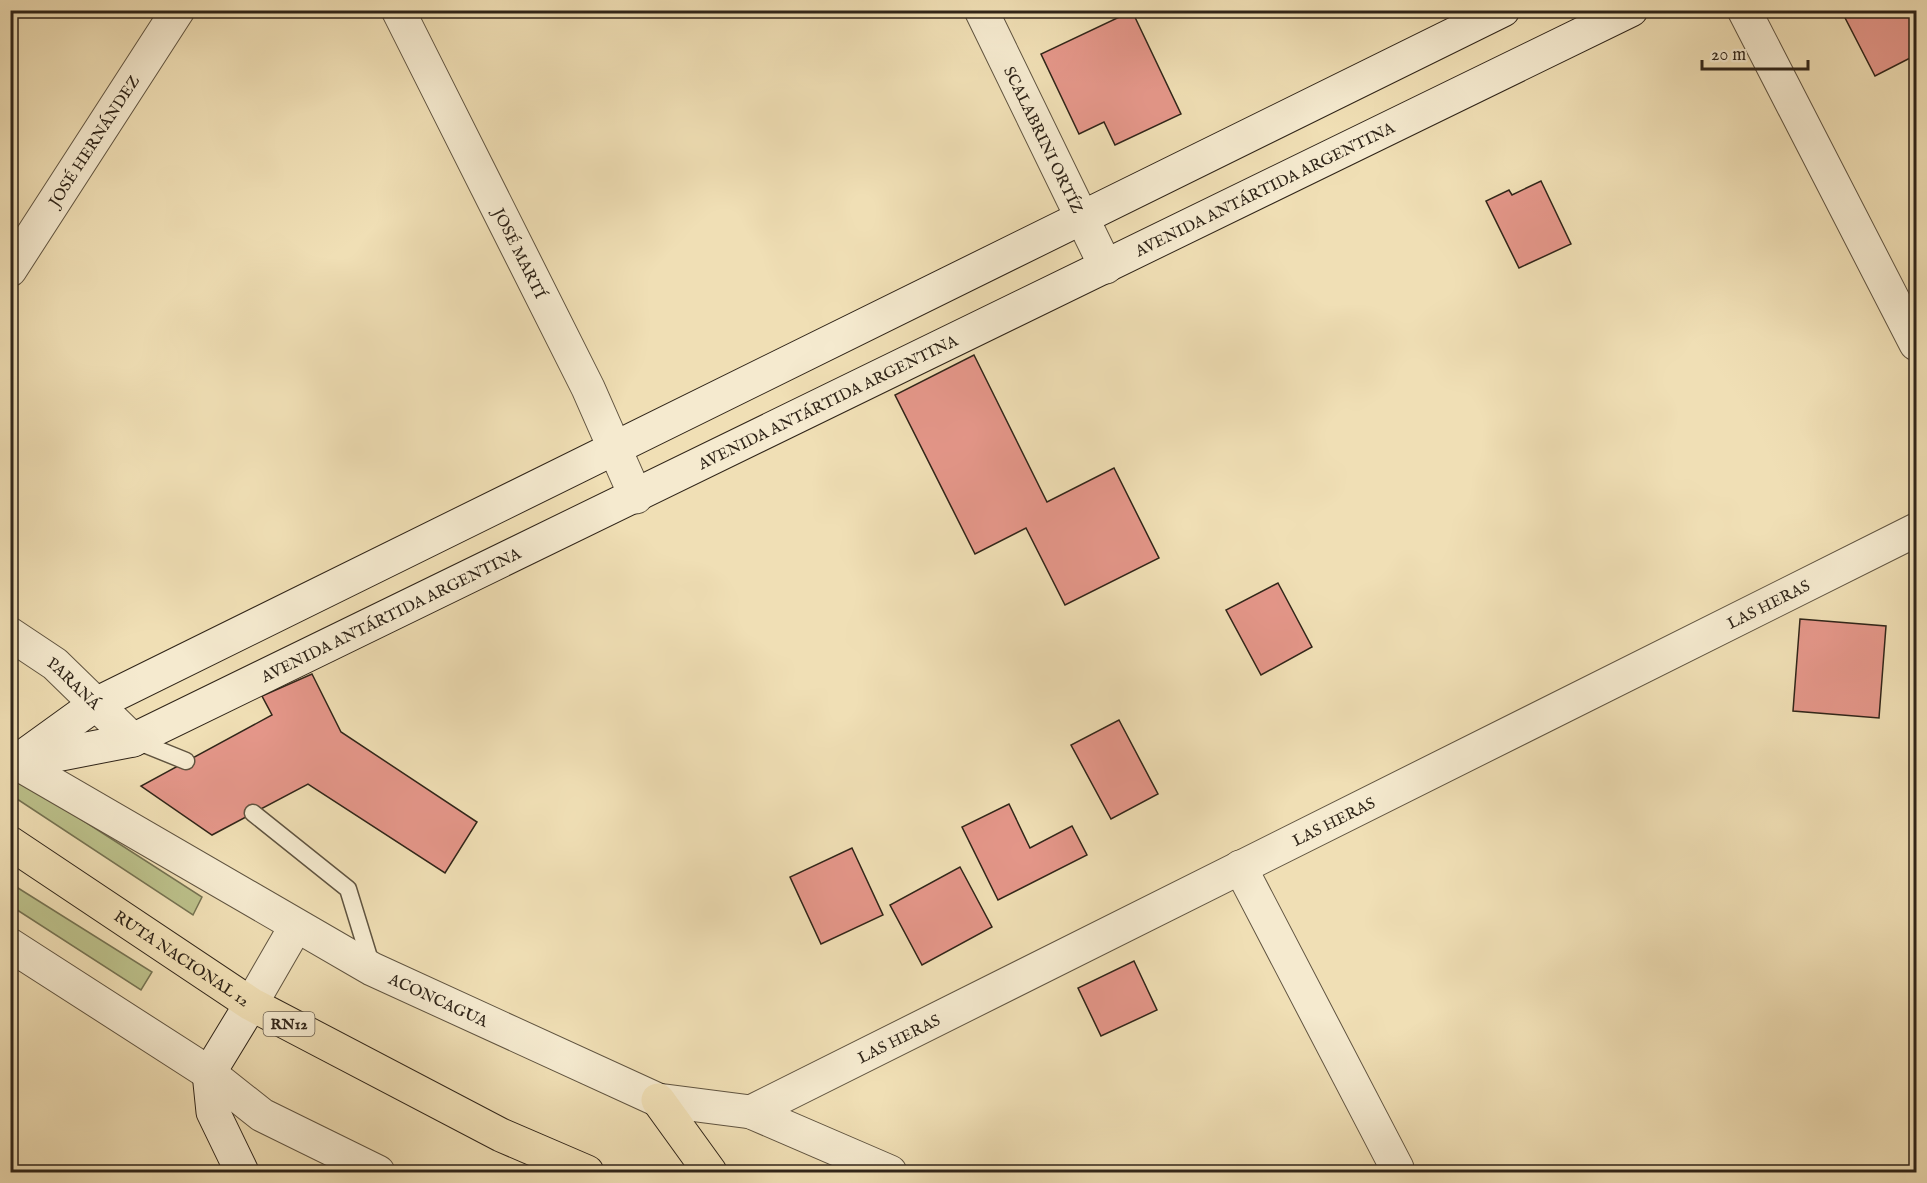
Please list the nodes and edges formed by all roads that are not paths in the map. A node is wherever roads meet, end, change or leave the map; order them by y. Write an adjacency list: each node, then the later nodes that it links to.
1 (178, 10): 10 (street, JOSÉ HERNÁNDEZ)
2 (398, 10): 12 (street, JOSÉ MARTÍ)
3 (981, 10): 8 (street, SCALABRINI ORTÍZ)
4 (1503, 10): 8 (street)
5 (1631, 10): 7 (street, AVENIDA ANTÁRTIDA ARGENTINA)
6 (1744, 10): 11 (street)
7 (1593, 19): 9 (street, AVENIDA ANTÁRTIDA ARGENTINA)
8 (1083, 218): 9 (street, SCALABRINI ORTÍZ); 12 (street)
9 (1106, 267): 13 (street, AVENIDA ANTÁRTIDA ARGENTINA)
10 (10, 270)
11 (1917, 344)
12 (612, 449): 13 (street, JOSÉ MARTÍ); 16 (street)
13 (636, 497): 17 (street, AVENIDA ANTÁRTIDA ARGENTINA)
14 (1917, 530): 22 (street, LAS HERAS)
15 (10, 634): 16 (street, PARANÁ)
16 (96, 704): 17 (street, PARANÁ); 19 (street)
17 (133, 740): 18 (lane); 19 (street, AVENIDA ANTÁRTIDA ARGENTINA)
18 (186, 761)
19 (13, 763): 23 (street, ACONCAGUA)
20 (253, 813): 25 (lane)
21 (10, 843): 26 (highway, RUTA NACIONAL 12 / RN12)
22 (1240, 867): 29 (street, LAS HERAS); 30 (street)
23 (296, 926): 25 (street, ACONCAGUA); 26 (street)
24 (10, 945): 27 (street)
25 (372, 969): 28 (street, ACONCAGUA)
26 (251, 1004): 27 (street); 33 (highway, RUTA NACIONAL 12 / RN12)
27 (209, 1073): 31 (street); 32 (street)
28 (658, 1100): 29 (street, ACONCAGUA); 34 (highway)
29 (751, 1113): 35 (street, ACONCAGUA)
30 (1397, 1168)
31 (242, 1173)
32 (378, 1173)
33 (587, 1173)
34 (710, 1173)
35 (890, 1173)

